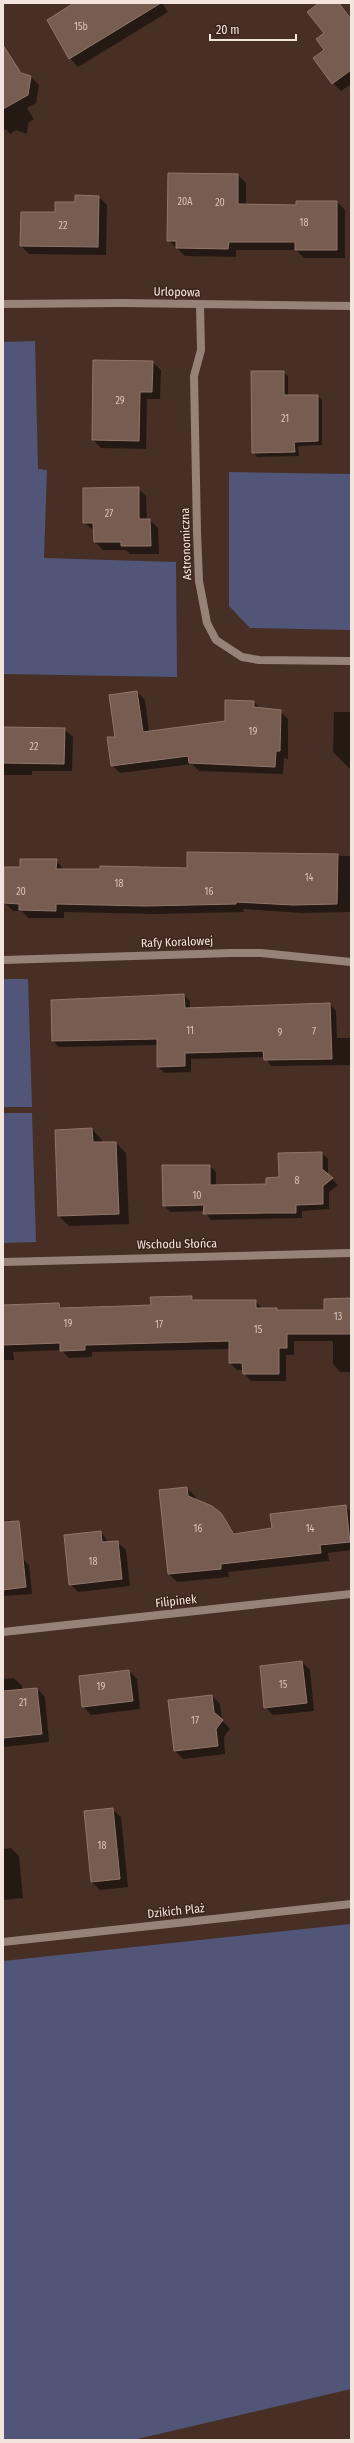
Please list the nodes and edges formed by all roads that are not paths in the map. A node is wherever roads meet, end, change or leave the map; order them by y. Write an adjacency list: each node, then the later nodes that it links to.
1 (3, 304): 2 (street, Urlopowa)
2 (200, 304): 3 (street, Urlopowa); 4 (street, Astronomiczna)
3 (351, 306)
4 (351, 661)
5 (3, 960): 6 (street, Rafy Koralowej)
6 (351, 962)
7 (351, 1253): 8 (street, Wschodu Słońca)
8 (3, 1262)
9 (351, 1594): 10 (street, Filipinek)
10 (3, 1632)
11 (351, 1904): 12 (street, Dzikich Plaż)
12 (3, 1942)

